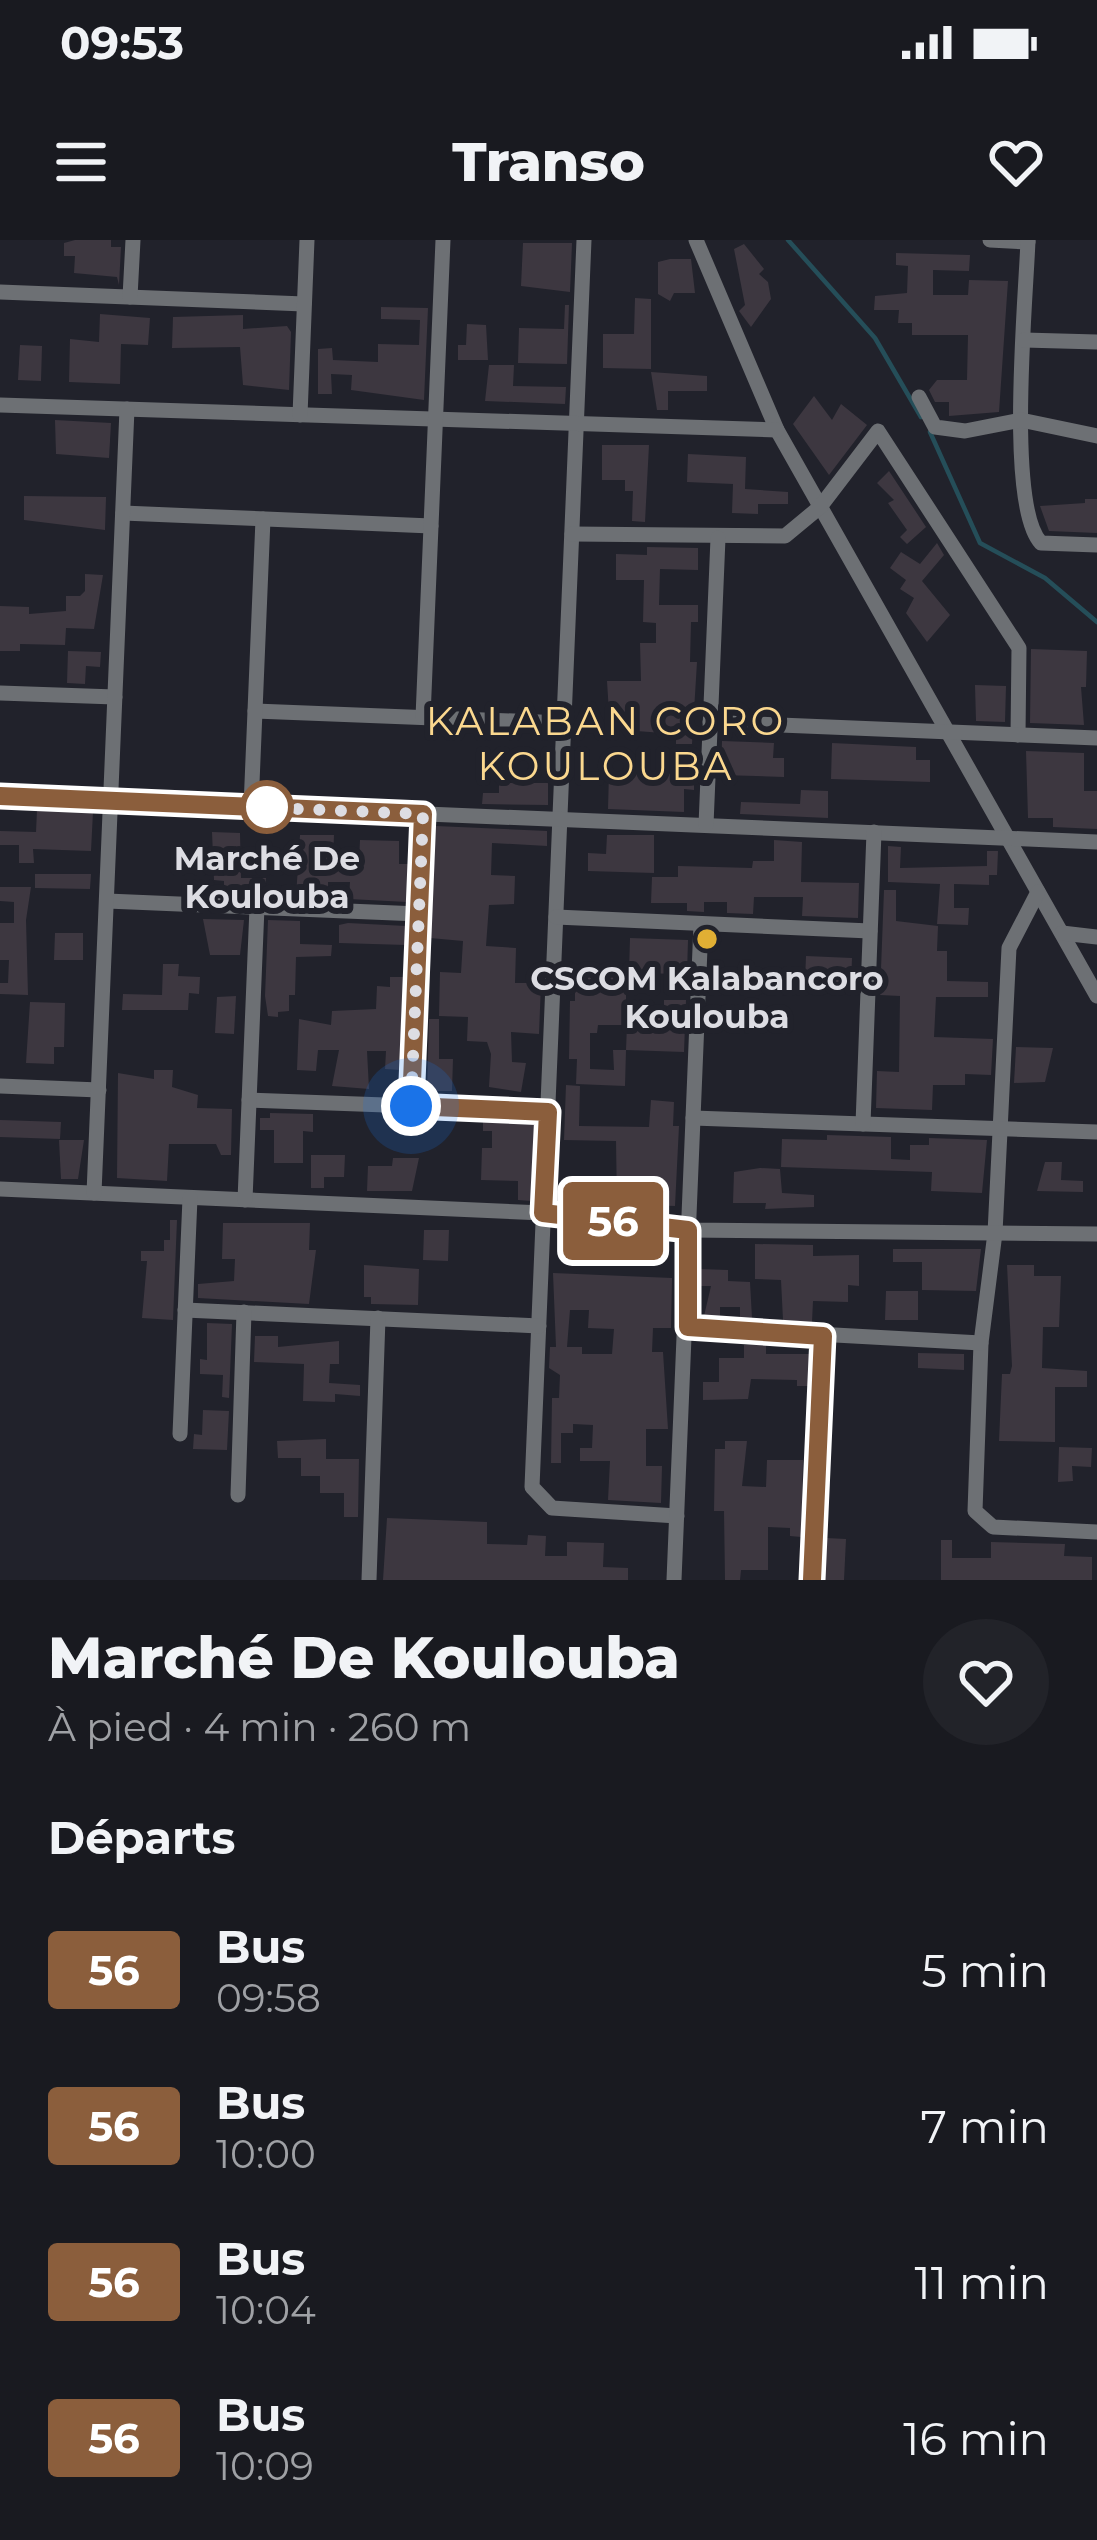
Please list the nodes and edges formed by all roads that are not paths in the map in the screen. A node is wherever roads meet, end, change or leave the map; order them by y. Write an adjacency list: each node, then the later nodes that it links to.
1 (133, 240): 9 (street)
2 (307, 240): 10 (street)
3 (443, 240): 17 (street)
4 (584, 240): 19 (street)
5 (696, 240): 20 (street)
6 (990, 240): 7 (street)
7 (1028, 241): 11 (street)
8 (0, 292): 9 (street)
9 (130, 297): 10 (street)
10 (304, 304): 16 (street)
11 (1024, 340): 12 (street); 18 (street)
12 (1097, 342)
13 (919, 397): 18 (street)
14 (0, 405): 15 (street)
15 (127, 409): 16 (street); 23 (street)
16 (299, 415): 17 (street)
17 (435, 419): 19 (street); 25 (street)
18 (1021, 420): 21 (street); 28 (street)
19 (576, 424): 20 (street); 26 (street)
20 (777, 430): 22 (street)
21 (1097, 436)
22 (820, 507): 27 (street); 35 (street); 36 (street)
23 (123, 513): 24 (street); 30 (street)
24 (262, 519): 25 (street); 31 (street)
25 (431, 526): 32 (street)
26 (572, 534): 27 (street); 34 (street)
27 (718, 538): 33 (street)
28 (1097, 545)
29 (0, 693): 30 (street)
30 (115, 698): 39 (street)
31 (255, 711): 32 (street); 40 (street)
32 (423, 717): 34 (street)
33 (710, 722): 35 (street); 43 (street)
34 (564, 723): 42 (street)
35 (949, 735): 36 (street); 45 (street)
36 (1018, 735): 37 (street)
37 (1097, 738)
38 (0, 796): 39 (street)
39 (111, 801): 40 (street); 48 (street)
40 (250, 807): 41 (street)
41 (423, 814): 42 (street); 50 (street)
42 (560, 819): 43 (street); 51 (street)
43 (706, 825): 44 (street)
44 (874, 832): 45 (street); 53 (street)
45 (1008, 838): 46 (street); 47 (street)
46 (1097, 842)
47 (1038, 892): 54 (street); 64 (street)
48 (106, 901): 49 (street); 58 (street)
49 (257, 907): 50 (street); 59 (street)
50 (418, 914): 60 (street)
51 (556, 917): 52 (street); 61 (street)
52 (701, 924): 53 (street); 62 (street)
53 (870, 931): 63 (street)
54 (1061, 933): 55 (street); 56 (street)
55 (1097, 937)
56 (1097, 996)
57 (0, 1086): 58 (street)
58 (99, 1090): 67 (street)
59 (249, 1100): 60 (street); 69 (street)
60 (411, 1106): 61 (street)
61 (548, 1112): 70 (street)
62 (693, 1118): 63 (street); 71 (street)
63 (863, 1124): 64 (street)
64 (1000, 1128): 65 (street); 72 (street)
65 (1097, 1132)
66 (0, 1189): 67 (street)
67 (94, 1193): 68 (street)
68 (190, 1198): 69 (street); 74 (street)
69 (245, 1200): 70 (street)
70 (543, 1213): 71 (street); 77 (street)
71 (688, 1230): 72 (street); 78 (street)
72 (995, 1234): 73 (street); 80 (street)
73 (1097, 1234)
74 (185, 1310): 75 (street); 81 (street)
75 (244, 1312): 76 (street); 82 (street)
76 (378, 1318): 77 (street); 85 (street)
77 (539, 1325): 83 (street)
78 (688, 1327): 79 (street); 83 (street)
79 (823, 1336): 80 (street); 87 (street)
80 (981, 1343): 84 (street)
81 (180, 1434)
82 (238, 1495)
83 (676, 1516): 86 (street)
84 (1097, 1532)
85 (369, 1580)
86 (674, 1580)
87 (812, 1580)

